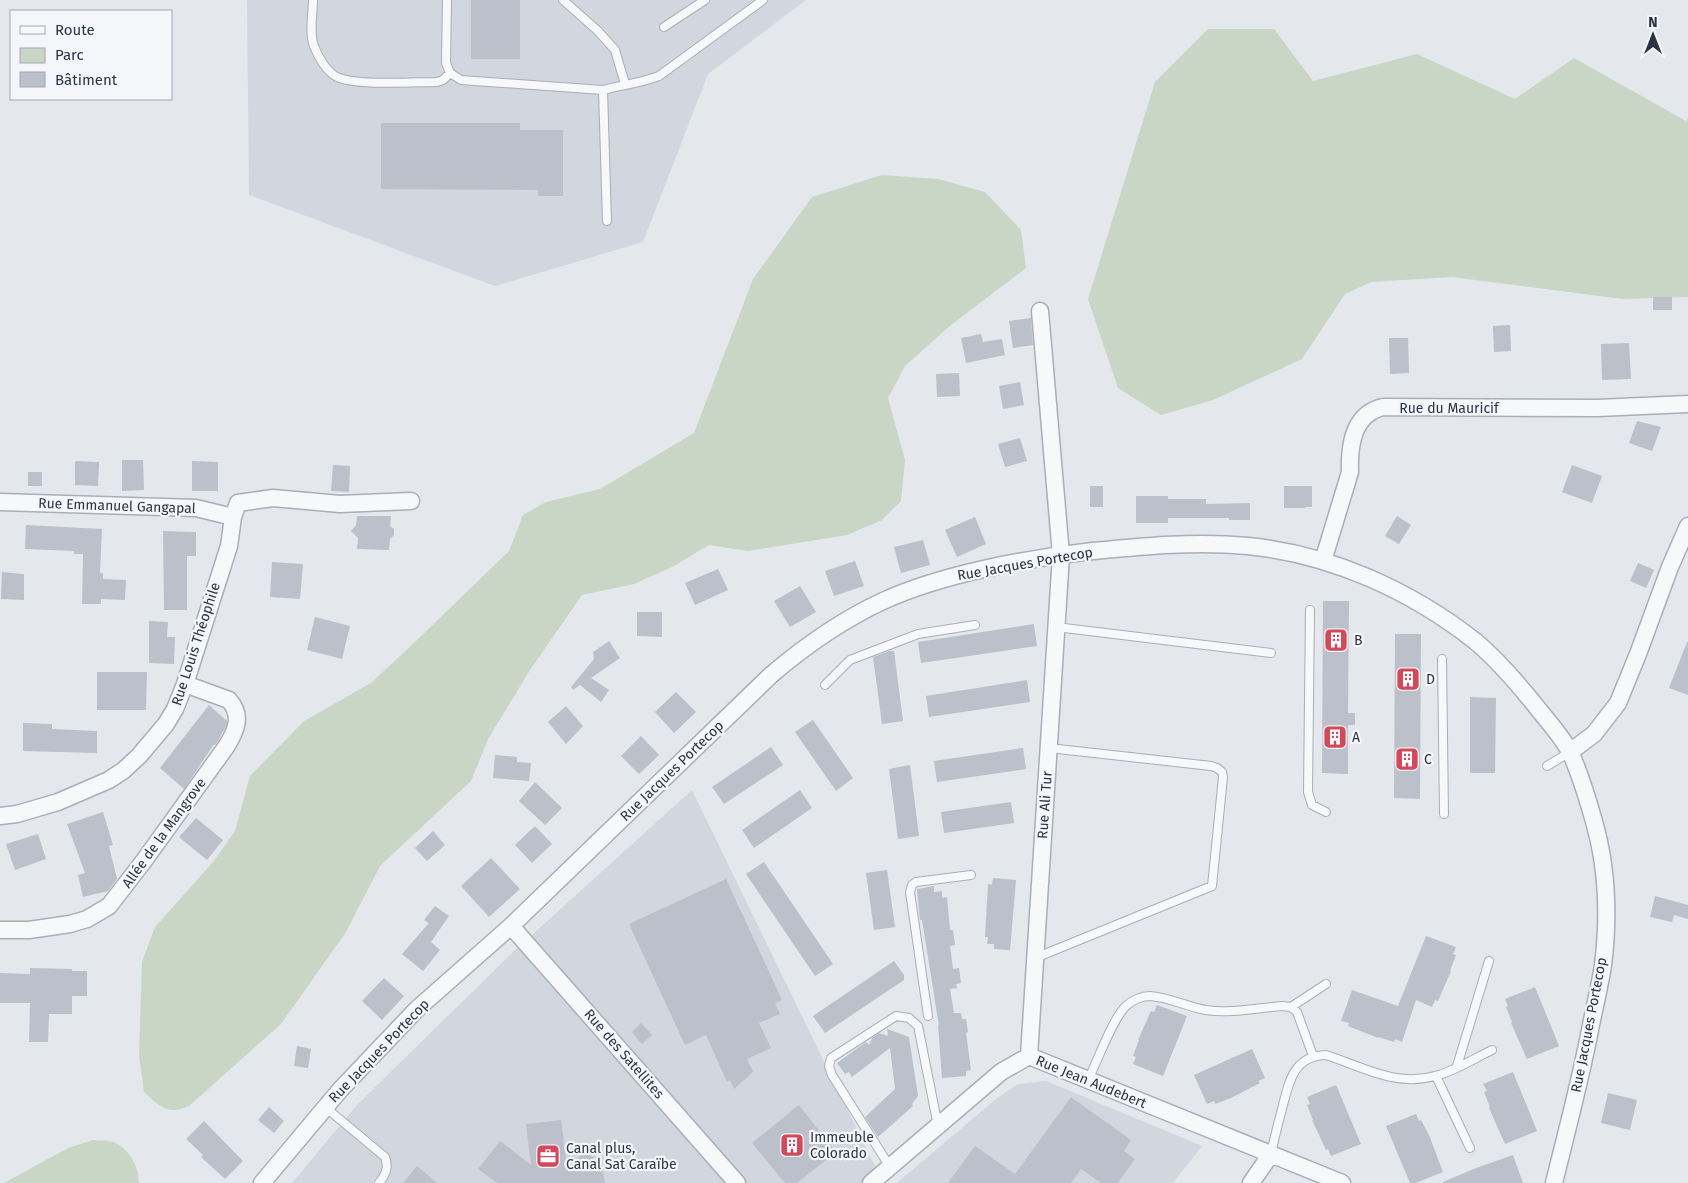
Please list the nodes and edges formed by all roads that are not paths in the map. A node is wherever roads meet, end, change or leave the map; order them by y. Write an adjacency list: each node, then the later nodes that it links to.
1 (313, 0): 7 (lane)
2 (447, 0): 7 (lane)
3 (563, 0): 8 (lane)
4 (705, 0): 6 (lane)
5 (763, 0): 8 (lane)
6 (664, 27)
7 (450, 73): 9 (lane)
8 (624, 84): 9 (lane)
9 (604, 90): 10 (lane)
10 (606, 221)
11 (1040, 311): 17 (street, Rue Ali Tur)
12 (1688, 404): 18 (street, Rue du Mauricif)
13 (412, 501): 15 (street)
14 (0, 502): 15 (street, Rue Emmanuel Gangapal)
15 (233, 517): 24 (street, Rue Louis Théophile)
16 (1688, 526): 27 (street)
17 (1061, 554): 18 (street, Rue Jacques Portecop); 21 (street, Rue Ali Tur); 33 (street, Rue Jacques Portecop)
18 (1323, 561): 27 (street, Rue Jacques Portecop)
19 (1310, 610): 29 (lane)
20 (975, 625): 25 (lane)
21 (1056, 627): 22 (lane); 26 (street, Rue Ali Tur)
22 (1271, 653)
23 (1442, 659): 30 (lane)
24 (185, 684): 31 (street, Rue Louis Théophile); 34 (street, Allée de la Mangrove)
25 (825, 685)
26 (1049, 748): 35 (street, Rue Ali Tur); 35 (lane)
27 (1570, 752): 28 (lane); 57 (street, Rue Jacques Portecop)
28 (1546, 766)
29 (1326, 812)
30 (1444, 814)
31 (0, 816)
32 (970, 875): 39 (lane)
33 (511, 926): 46 (street, Rue Jacques Portecop); 53 (street, Rue des Satellites)
34 (0, 930)
35 (1035, 958): 41 (street, Rue Ali Tur)
36 (1489, 961): 43 (lane)
37 (1326, 984): 38 (lane)
38 (1291, 1007): 42 (lane); 45 (lane)
39 (928, 1016)
40 (1492, 1050): 43 (lane)
41 (1028, 1056): 45 (street, Rue Jean Audebert); 47 (street, Rue Jean Audebert)
42 (1313, 1056): 44 (lane); 49 (lane)
43 (1457, 1066): 44 (lane)
44 (1436, 1076): 48 (lane)
45 (1088, 1080): 49 (street, Rue Jean Audebert)
46 (325, 1107): 51 (street, Rue Jacques Portecop); 52 (lane)
47 (938, 1126): 50 (street, Rue Jean Audebert); 50 (lane)
48 (1470, 1148)
49 (1271, 1154): 55 (street); 56 (street, Rue Jean Audebert)
50 (890, 1167): 54 (street, Rue Jean Audebert)
51 (262, 1183)
52 (379, 1183)
53 (737, 1183)
54 (871, 1183)
55 (1251, 1183)
56 (1342, 1183)
57 (1554, 1183)

